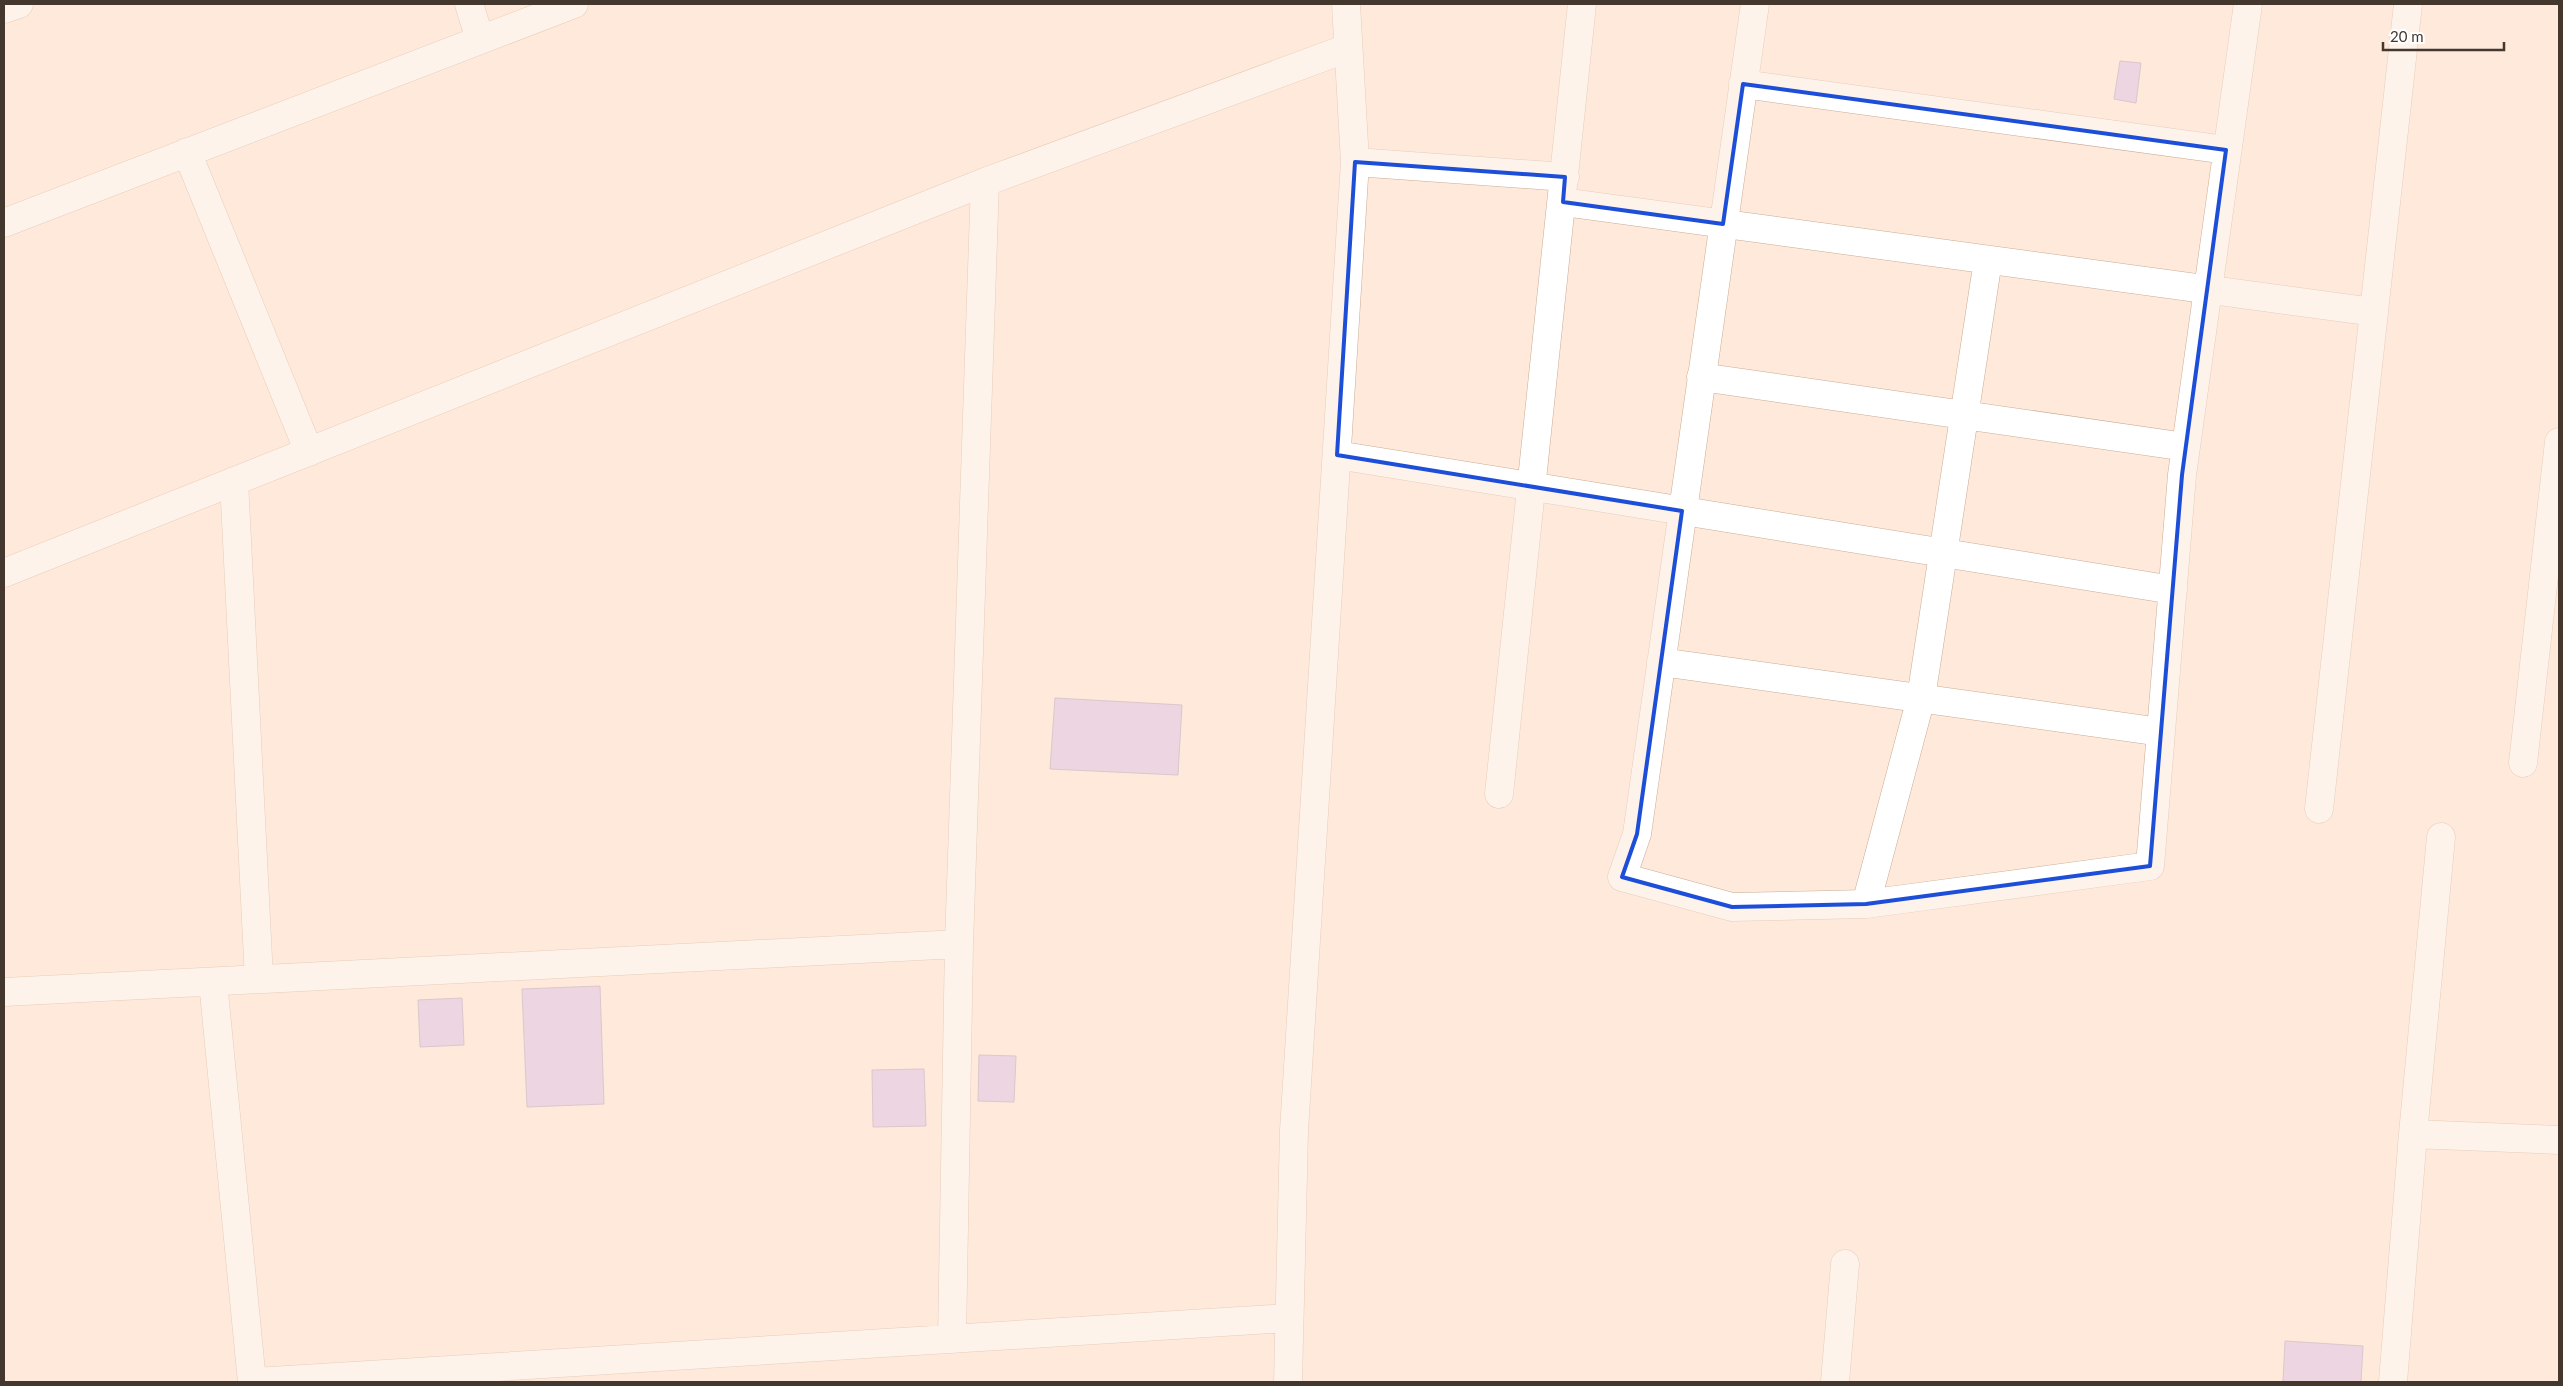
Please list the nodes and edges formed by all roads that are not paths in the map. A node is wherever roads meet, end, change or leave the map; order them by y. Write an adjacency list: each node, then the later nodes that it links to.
1 (19, 4): 9 (street)
2 (469, 4): 10 (street)
3 (574, 4): 10 (street)
4 (1346, 4): 11 (street)
5 (1582, 4): 17 (street)
6 (1755, 4): 12 (street)
7 (2408, 4): 22 (street)
8 (2243, 5): 13 (street)
9 (4, 9)
10 (480, 40): 14 (street)
11 (1348, 48): 15 (street); 16 (street)
12 (1743, 84): 13 (street); 19 (street)
13 (2226, 150): 21 (street)
14 (187, 152): 18 (street); 27 (street)
15 (1355, 162): 17 (street); 28 (street)
16 (985, 182): 27 (street); 43 (street)
17 (1564, 190): 19 (street); 30 (street)
18 (4, 223)
19 (1723, 224): 20 (street); 23 (street)
20 (1988, 260): 21 (street); 24 (street)
21 (2208, 289): 22 (street); 26 (street)
22 (2374, 312): 40 (street)
23 (1701, 377): 24 (street); 31 (street)
24 (1965, 415): 26 (street); 32 (street)
25 (2559, 442): 38 (street)
26 (2186, 447): 34 (street)
27 (309, 452): 29 (street)
28 (1337, 455): 30 (street); 50 (street)
29 (234, 481): 33 (street); 44 (street)
30 (1532, 487): 31 (street); 39 (street)
31 (1682, 511): 32 (street); 35 (street)
32 (1944, 554): 34 (street); 36 (street)
33 (4, 573)
34 (2173, 590): 37 (street)
35 (1661, 662): 36 (street); 42 (street)
36 (1921, 698): 37 (street); 42 (street)
37 (2161, 732): 42 (street)
38 (2524, 763)
39 (1499, 794)
40 (2319, 809)
41 (2441, 837): 47 (street)
42 (1866, 904)
43 (959, 944): 44 (street); 51 (street)
44 (259, 979): 45 (street)
45 (213, 982): 46 (street); 53 (street)
46 (4, 992)
47 (2413, 1134): 48 (street); 56 (street)
48 (2559, 1140)
49 (1845, 1264): 55 (street)
50 (1289, 1318): 51 (street); 54 (street)
51 (952, 1340): 52 (street)
52 (558, 1373): 53 (street)
53 (253, 1382)
54 (1288, 1382)
55 (1835, 1382)
56 (2392, 1382)

